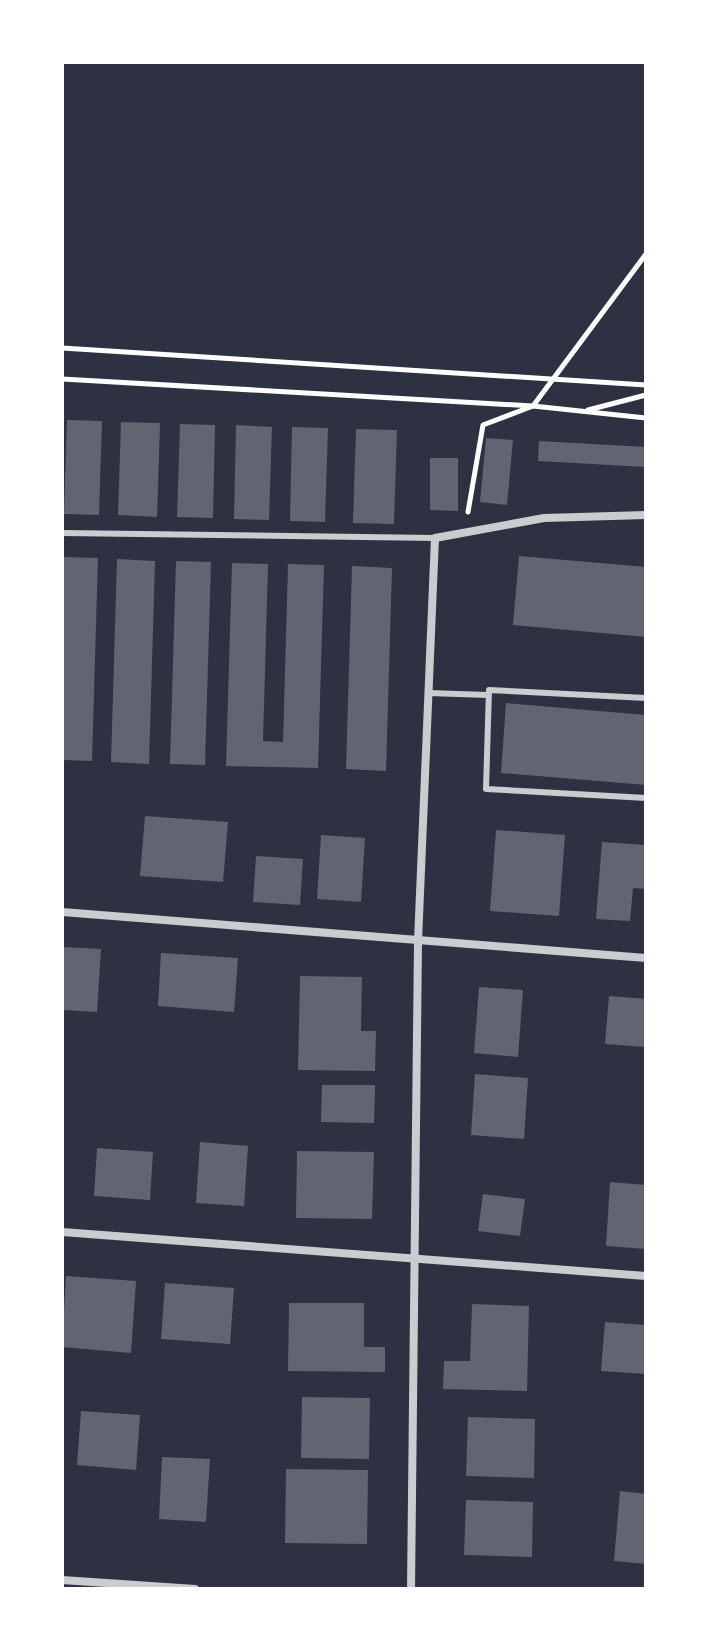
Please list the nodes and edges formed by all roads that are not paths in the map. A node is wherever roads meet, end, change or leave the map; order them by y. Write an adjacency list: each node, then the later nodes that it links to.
1 (646, 515): 3 (street)
2 (62, 533): 3 (lane)
3 (435, 538): 4 (street)
4 (428, 693): 5 (lane); 9 (street)
5 (488, 695): 6 (lane); 7 (lane)
6 (646, 698)
7 (646, 798)
8 (62, 912): 9 (street)
9 (418, 941): 10 (street); 12 (street)
10 (646, 958)
11 (62, 1232): 12 (street)
12 (414, 1258): 13 (street); 16 (street)
13 (646, 1276)
14 (62, 1580): 15 (street)
15 (195, 1589)
16 (411, 1589)

